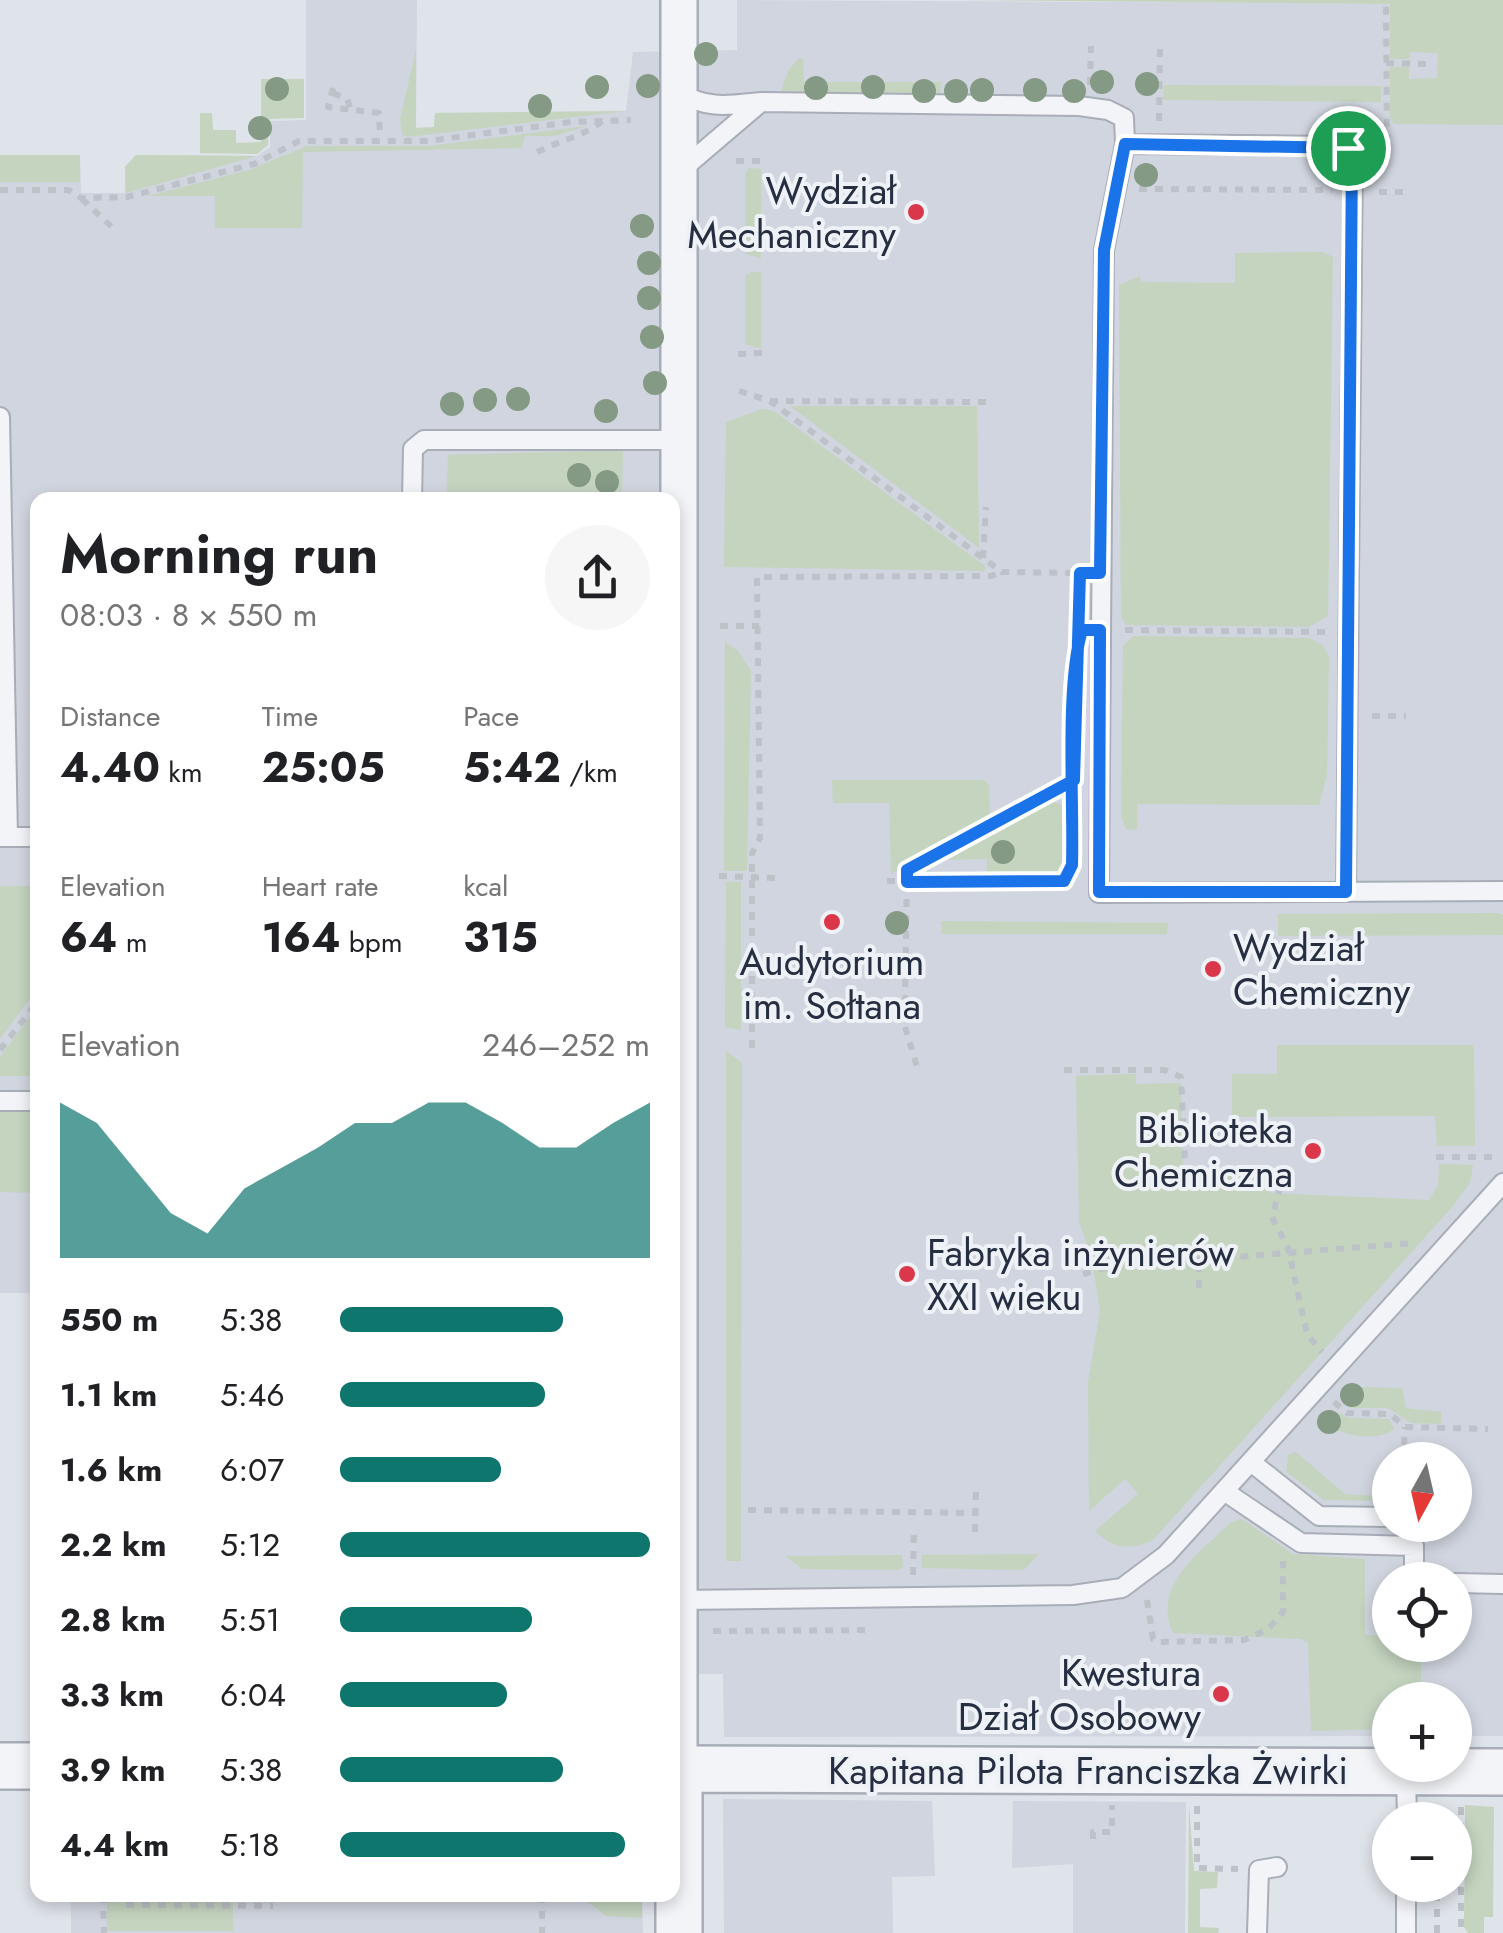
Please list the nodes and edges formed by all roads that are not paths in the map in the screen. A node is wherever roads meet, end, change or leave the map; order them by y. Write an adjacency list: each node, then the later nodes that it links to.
1 (679, 0): 2 (street)
2 (679, 92): 3 (lane); 5 (street)
3 (761, 102): 4 (lane); 5 (lane)
4 (1125, 144): 13 (lane); 13 (lane)
5 (679, 172): 7 (street)
6 (0, 417): 11 (lane)
7 (679, 440): 8 (lane); 9 (street)
8 (412, 492)
9 (679, 492)
10 (30, 836): 11 (lane)
11 (4, 837)
12 (1503, 891): 13 (lane)
13 (1346, 892)
14 (0, 1101): 15 (lane)
15 (30, 1101)
16 (1503, 1183): 17 (lane)
17 (1251, 1462): 18 (lane); 19 (lane)
18 (1224, 1491): 20 (lane); 23 (lane)
19 (1372, 1517)
20 (1414, 1562)
21 (1472, 1583): 22 (lane)
22 (1503, 1584)
23 (680, 1600)
24 (0, 1766): 25 (street)
25 (30, 1766)
26 (680, 1769): 27 (street, Kapitana Pilota Franciszka Żwirki)
27 (1372, 1772)
28 (1472, 1772): 29 (street, Kapitana Pilota Franciszka Żwirki)
29 (1503, 1772)
30 (1278, 1867): 34 (lane)
31 (678, 1902): 33 (street)
32 (1406, 1902): 35 (lane)
33 (679, 1933)
34 (1257, 1933)
35 (1406, 1933)

